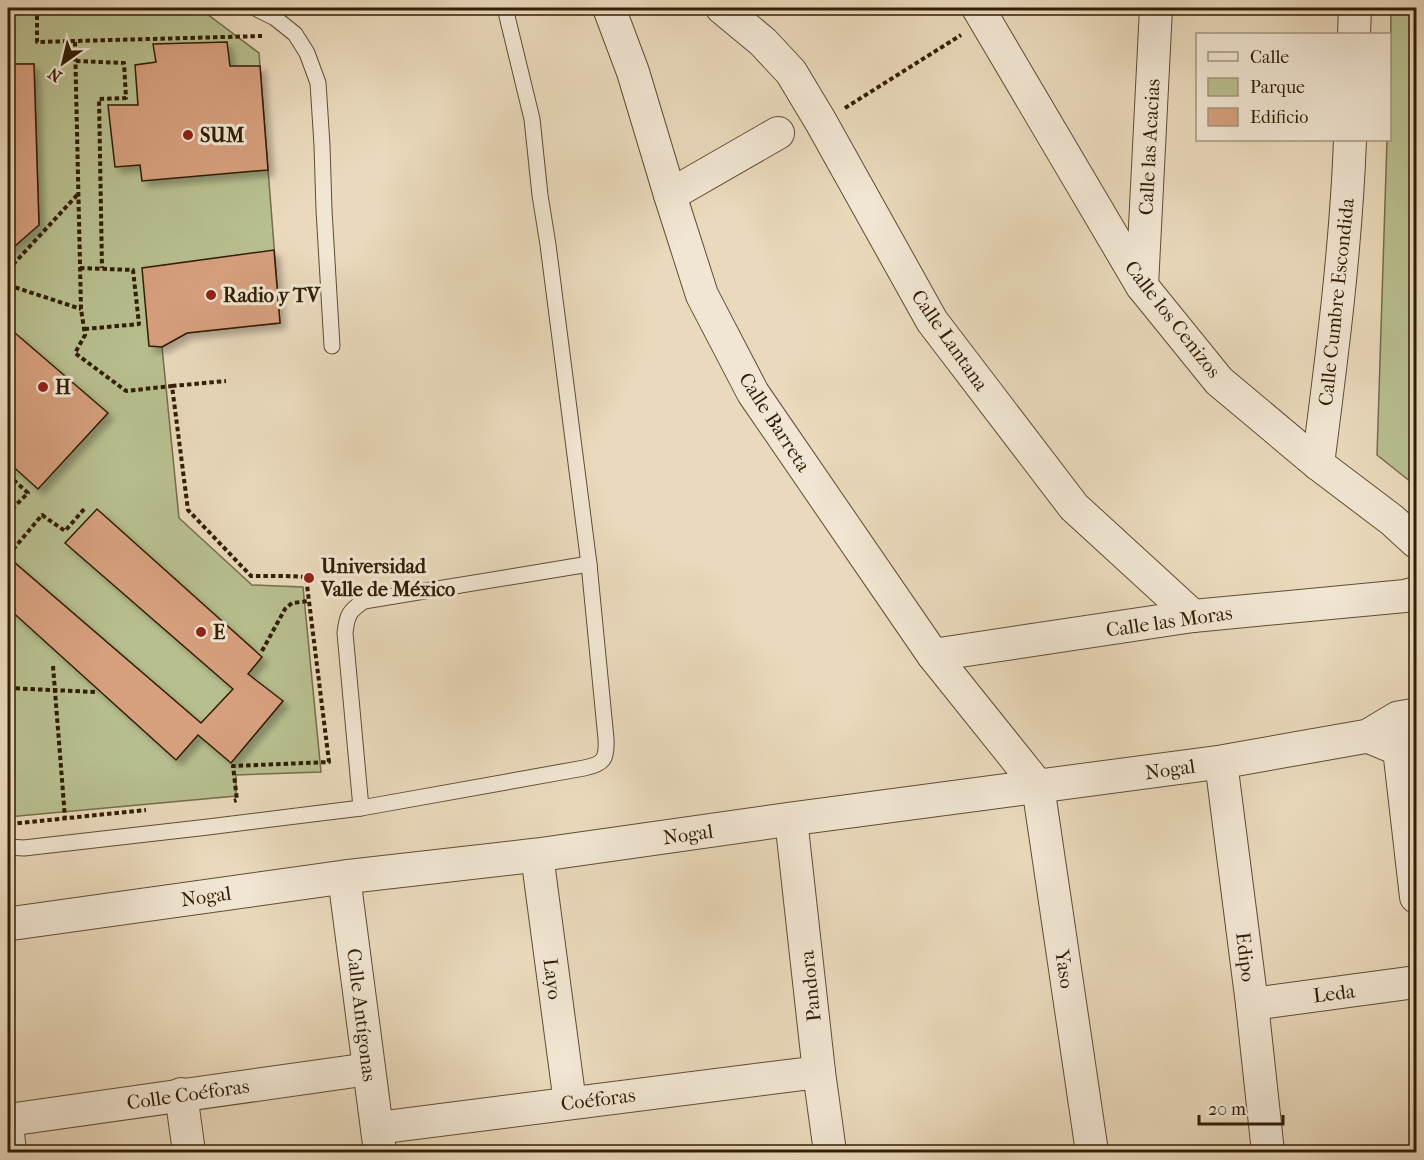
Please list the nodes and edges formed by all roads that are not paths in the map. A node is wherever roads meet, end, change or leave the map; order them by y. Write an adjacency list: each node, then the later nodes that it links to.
1 (255, 8): 13 (lane)
2 (505, 8): 16 (lane)
3 (609, 8): 11 (street, Calle Barreta)
4 (722, 8): 18 (street, Calle Lantana)
5 (1156, 8): 12 (street, Calle las Acacias)
6 (1354, 8): 8 (street)
7 (981, 14): 12 (street, Calle los Cenizos)
8 (1353, 33)
9 (778, 134): 11 (street)
10 (1350, 141): 14 (street, Calle Cumbre Escondida)
11 (670, 195): 19 (street, Calle Barreta)
12 (1142, 286): 14 (street, Calle los Cenizos)
13 (332, 346)
14 (1318, 464): 15 (street, Calle los Cenizos)
15 (1416, 542)
16 (589, 564): 23 (lane); 23 (lane)
17 (1411, 595): 18 (street, Calle las Moras)
18 (1193, 616): 19 (street, Calle las Moras)
19 (933, 656): 22 (street, Calle Barreta)
20 (1407, 732): 21 (street, Nogal); 28 (street)
21 (1221, 762): 22 (street, Nogal); 31 (street, Edipo)
22 (1038, 786): 24 (street, Nogal); 42 (street, Yaso)
23 (361, 808): 25 (lane)
24 (791, 819): 26 (street, Nogal); 33 (street, Pandora)
25 (8, 847)
26 (537, 855): 27 (street, Nogal); 35 (street, Layo)
27 (344, 877): 29 (street, Nogal); 32 (street, Calle Antígonas)
28 (1416, 897)
29 (8, 924)
30 (1416, 982): 31 (street, Leda)
31 (1252, 1004): 43 (street, Edipo)
32 (369, 1069): 34 (street, Colle Coéforas); 38 (street, Calle Antígonas)
33 (819, 1072): 35 (street, Coéforas); 41 (street, Pandora)
34 (182, 1094): 36 (street, Colle Coéforas); 40 (street)
35 (570, 1103): 38 (street, Coéforas)
36 (8, 1120)
37 (8, 1133): 39 (street)
38 (379, 1140)
39 (10, 1152)
40 (189, 1152)
41 (830, 1152)
42 (1092, 1152)
43 (1268, 1152)

